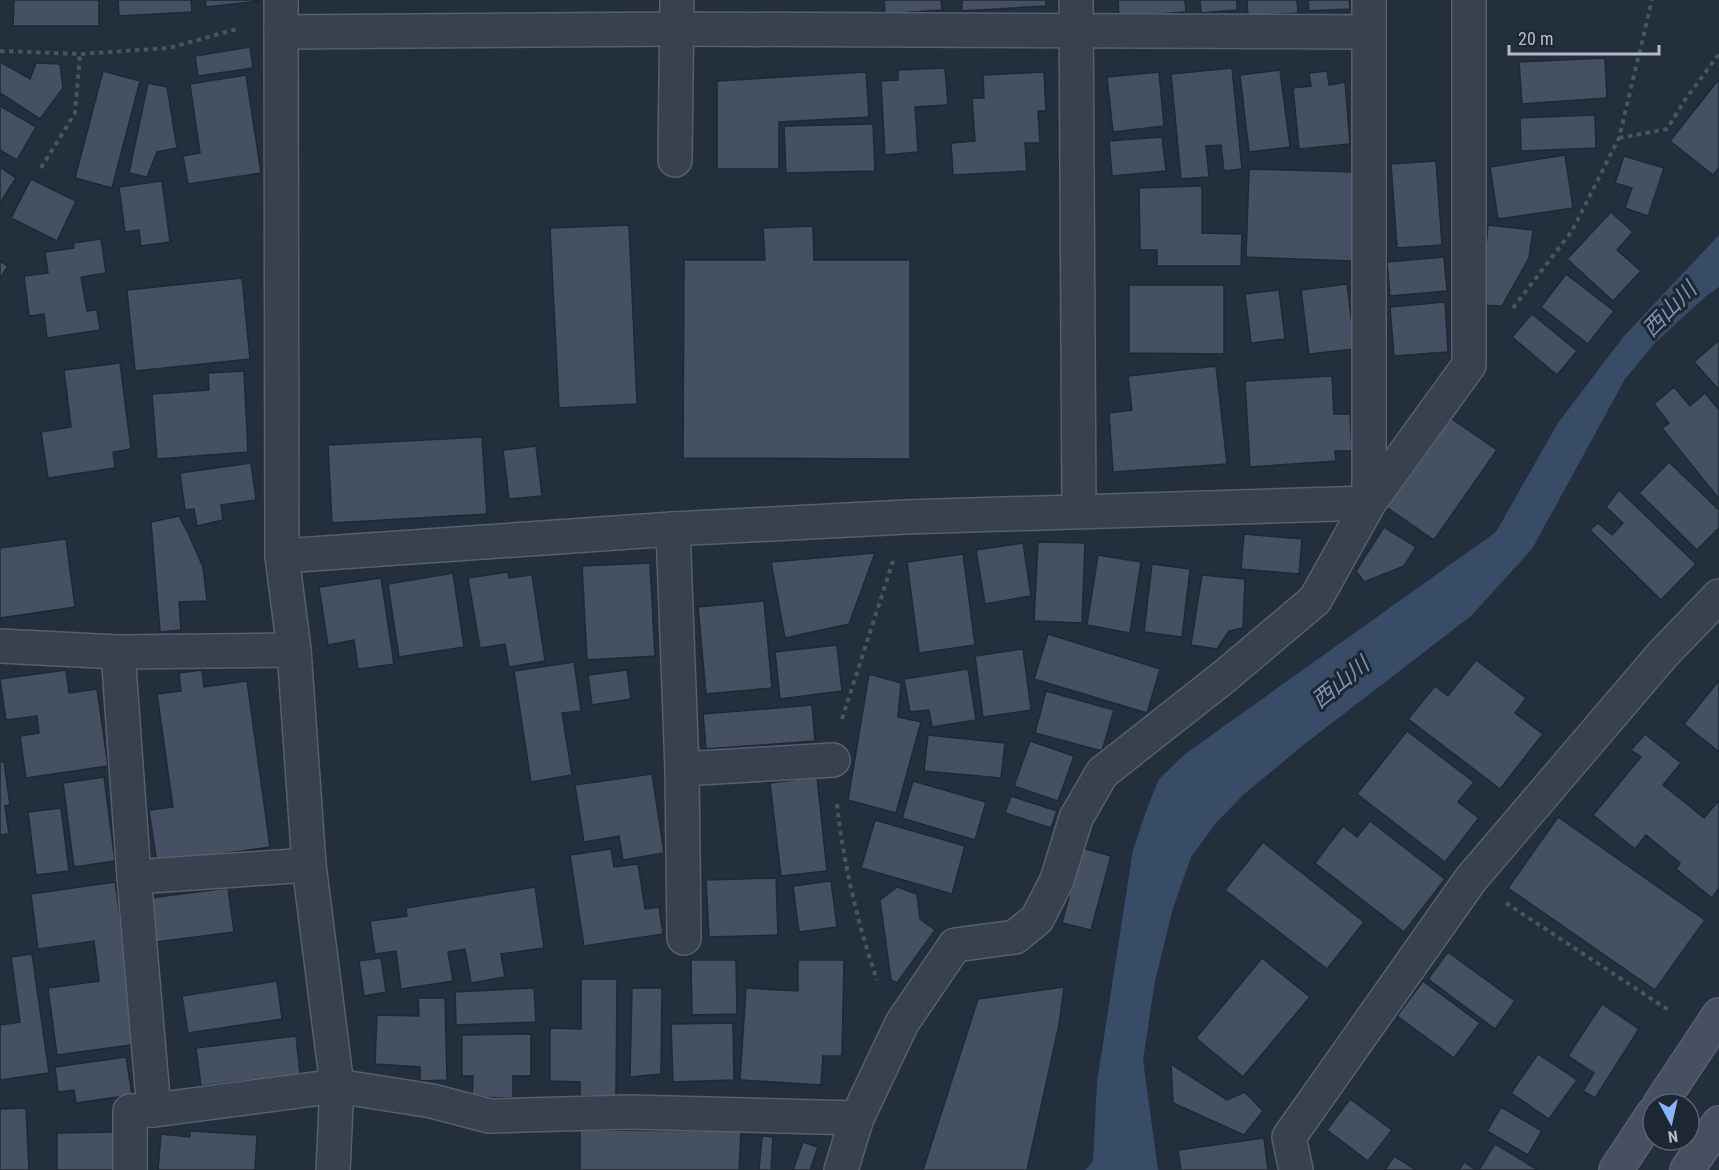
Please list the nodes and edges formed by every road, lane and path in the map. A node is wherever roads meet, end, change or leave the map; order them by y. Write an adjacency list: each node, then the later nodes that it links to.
1 (1369, 0): 7 (street)
2 (1469, 0): 15 (street)
3 (1652, 0): 11 (path)
4 (677, 15): 5 (street); 6 (street); 12 (street)
5 (281, 16): 9 (path); 18 (street)
6 (1075, 16): 7 (street); 16 (street)
7 (1369, 32): 15 (street)
8 (0, 51): 9 (path)
9 (80, 54): 13 (path)
10 (1719, 54): 11 (path)
11 (1619, 138): 14 (path)
12 (675, 160)
13 (41, 168)
14 (1510, 311)
15 (1369, 503): 16 (street); 33 (street)
16 (1078, 511): 17 (street)
17 (673, 529): 18 (street); 24 (street)
18 (282, 556): 21 (street)
19 (1719, 597): 27 (street)
20 (0, 646): 22 (street)
21 (294, 650): 22 (street); 25 (street)
22 (118, 652): 26 (street)
23 (833, 760): 24 (street)
24 (682, 769): 28 (street)
25 (309, 865): 26 (street); 30 (street)
26 (134, 877): 32 (street)
27 (1471, 879): 29 (path); 39 (street)
28 (684, 938)
29 (1713, 1025): 31 (main road)
30 (337, 1086): 32 (street); 33 (street); 37 (street)
31 (1668, 1092)
32 (154, 1110): 36 (street)
33 (857, 1118): 38 (street)
34 (1719, 1123): 41 (main road)
35 (1641, 1132): 40 (main road)
36 (130, 1170)
37 (333, 1170)
38 (841, 1170)
39 (1296, 1170)
40 (1616, 1170)
41 (1687, 1170)

